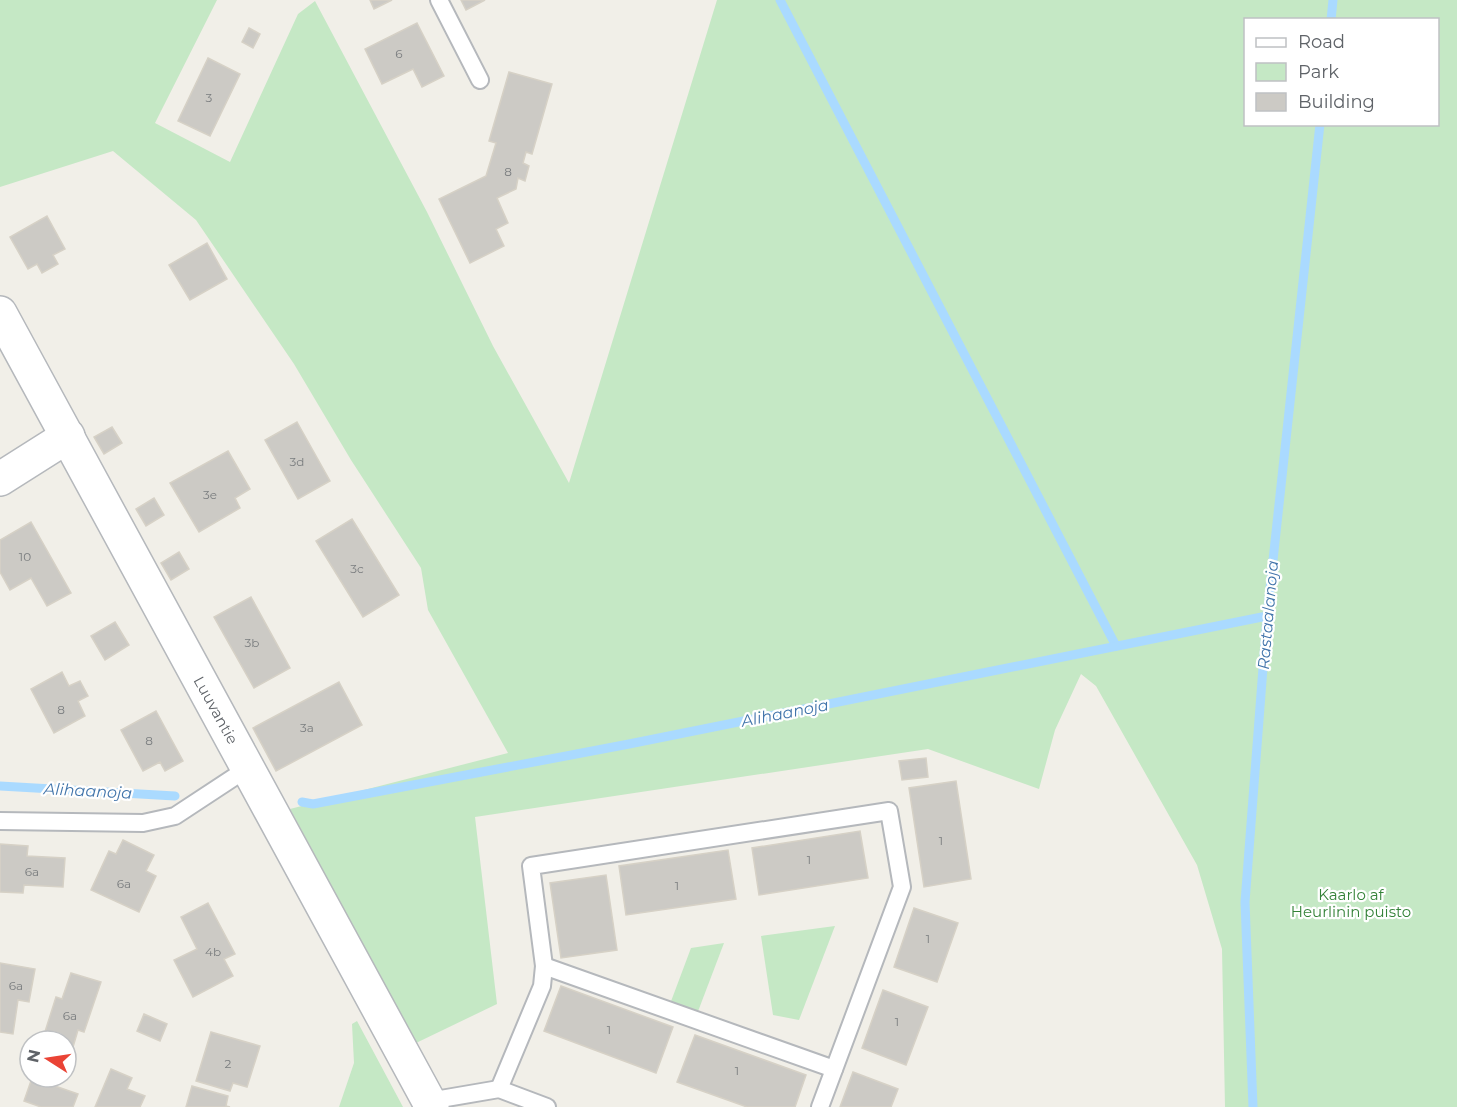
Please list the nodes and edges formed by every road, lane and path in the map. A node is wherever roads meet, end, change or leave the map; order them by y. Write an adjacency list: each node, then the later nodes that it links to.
1 (439, 0): 2 (lane)
2 (480, 80)
3 (0, 314): 4 (street, Luuvantie)
4 (68, 436): 5 (street); 6 (street, Luuvantie)
5 (0, 479)
6 (248, 768): 7 (lane); 11 (street, Luuvantie)
7 (0, 821)
8 (544, 966): 9 (lane); 9 (lane); 10 (lane)
9 (834, 1069): 13 (lane)
10 (499, 1089): 11 (lane); 12 (lane)
11 (430, 1104)
12 (547, 1107)
13 (819, 1107)

